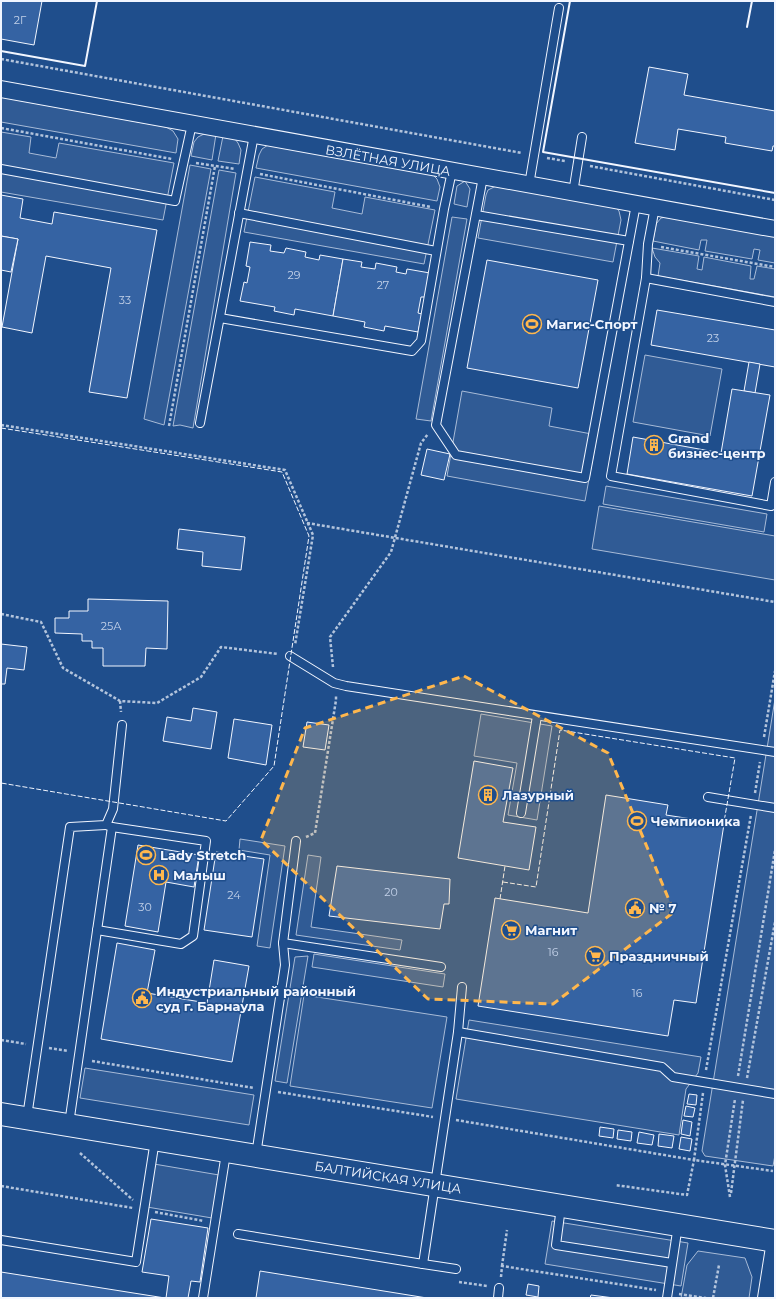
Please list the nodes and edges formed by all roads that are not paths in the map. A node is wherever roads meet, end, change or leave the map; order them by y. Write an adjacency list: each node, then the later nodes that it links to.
1 (559, 8): 9 (lane)
2 (1, 89): 3 (street, ВЗЛЁТНАЯ УЛИЦА)
3 (192, 124): 4 (street, ВЗЛЁТНАЯ УЛИЦА); 6 (lane)
4 (254, 135): 7 (street, ВЗЛЁТНАЯ УЛИЦА); 13 (lane)
5 (582, 137): 10 (lane)
6 (1, 169)
7 (452, 172): 8 (street, ВЗЛЁТНАЯ УЛИЦА); 17 (lane)
8 (483, 177): 9 (street, ВЗЛЁТНАЯ УЛИЦА); 14 (lane)
9 (529, 185): 10 (street, ВЗЛЁТНАЯ УЛИЦА)
10 (572, 193): 11 (street, ВЗЛЁТНАЯ УЛИЦА)
11 (636, 204): 12 (street, ВЗЛЁТНАЯ УЛИЦА); 16 (lane)
12 (655, 207): 15 (street, ВЗЛЁТНАЯ УЛИЦА); 18 (lane)
13 (239, 213): 17 (lane); 20 (lane)
14 (476, 215): 16 (lane); 16 (lane)
15 (775, 229)
16 (629, 241)
17 (436, 251): 20 (lane)
18 (646, 278): 19 (lane); 22 (lane)
19 (775, 302)
20 (220, 318): 21 (lane)
21 (200, 423)
22 (775, 483)
23 (292, 657): 24 (lane)
24 (537, 716): 26 (lane); 29 (lane)
25 (122, 725): 30 (lane)
26 (775, 752)
27 (708, 797): 28 (lane)
28 (775, 808)
29 (521, 813)
30 (109, 826): 32 (lane); 32 (lane); 39 (lane)
31 (296, 841): 33 (lane)
32 (97, 930): 40 (lane)
33 (283, 943): 34 (lane); 43 (lane)
34 (441, 967)
35 (462, 987): 36 (lane)
36 (458, 1032): 37 (lane); 44 (lane)
37 (775, 1094)
38 (1, 1114): 39 (main road, БАЛТИЙСКАЯ УЛИЦА)
39 (27, 1118): 40 (main road, БАЛТИЙСКАЯ УЛИЦА)
40 (69, 1125): 41 (main road, БАЛТИЙСКАЯ УЛИЦА)
41 (156, 1139): 42 (main road, БАЛТИЙСКАЯ УЛИЦА); 48 (lane)
42 (226, 1150): 43 (main road, БАЛТИЙСКАЯ УЛИЦА); 55 (lane)
43 (256, 1155): 44 (main road, БАЛТИЙСКАЯ УЛИЦА)
44 (435, 1185): 45 (main road, БАЛТИЙСКАЯ УЛИЦА); 51 (lane)
45 (561, 1206): 46 (main road, БАЛТИЙСКАЯ УЛИЦА); 50 (lane)
46 (678, 1224): 49 (main road, БАЛТИЙСКАЯ УЛИЦА); 50 (lane)
47 (238, 1234): 51 (lane)
48 (1, 1240)
49 (775, 1241): 57 (street)
50 (672, 1263): 54 (lane)
51 (423, 1264): 52 (lane)
52 (456, 1269)
53 (499, 1288): 56 (lane)
54 (667, 1295)
55 (203, 1298)
56 (498, 1298)
57 (766, 1298)

